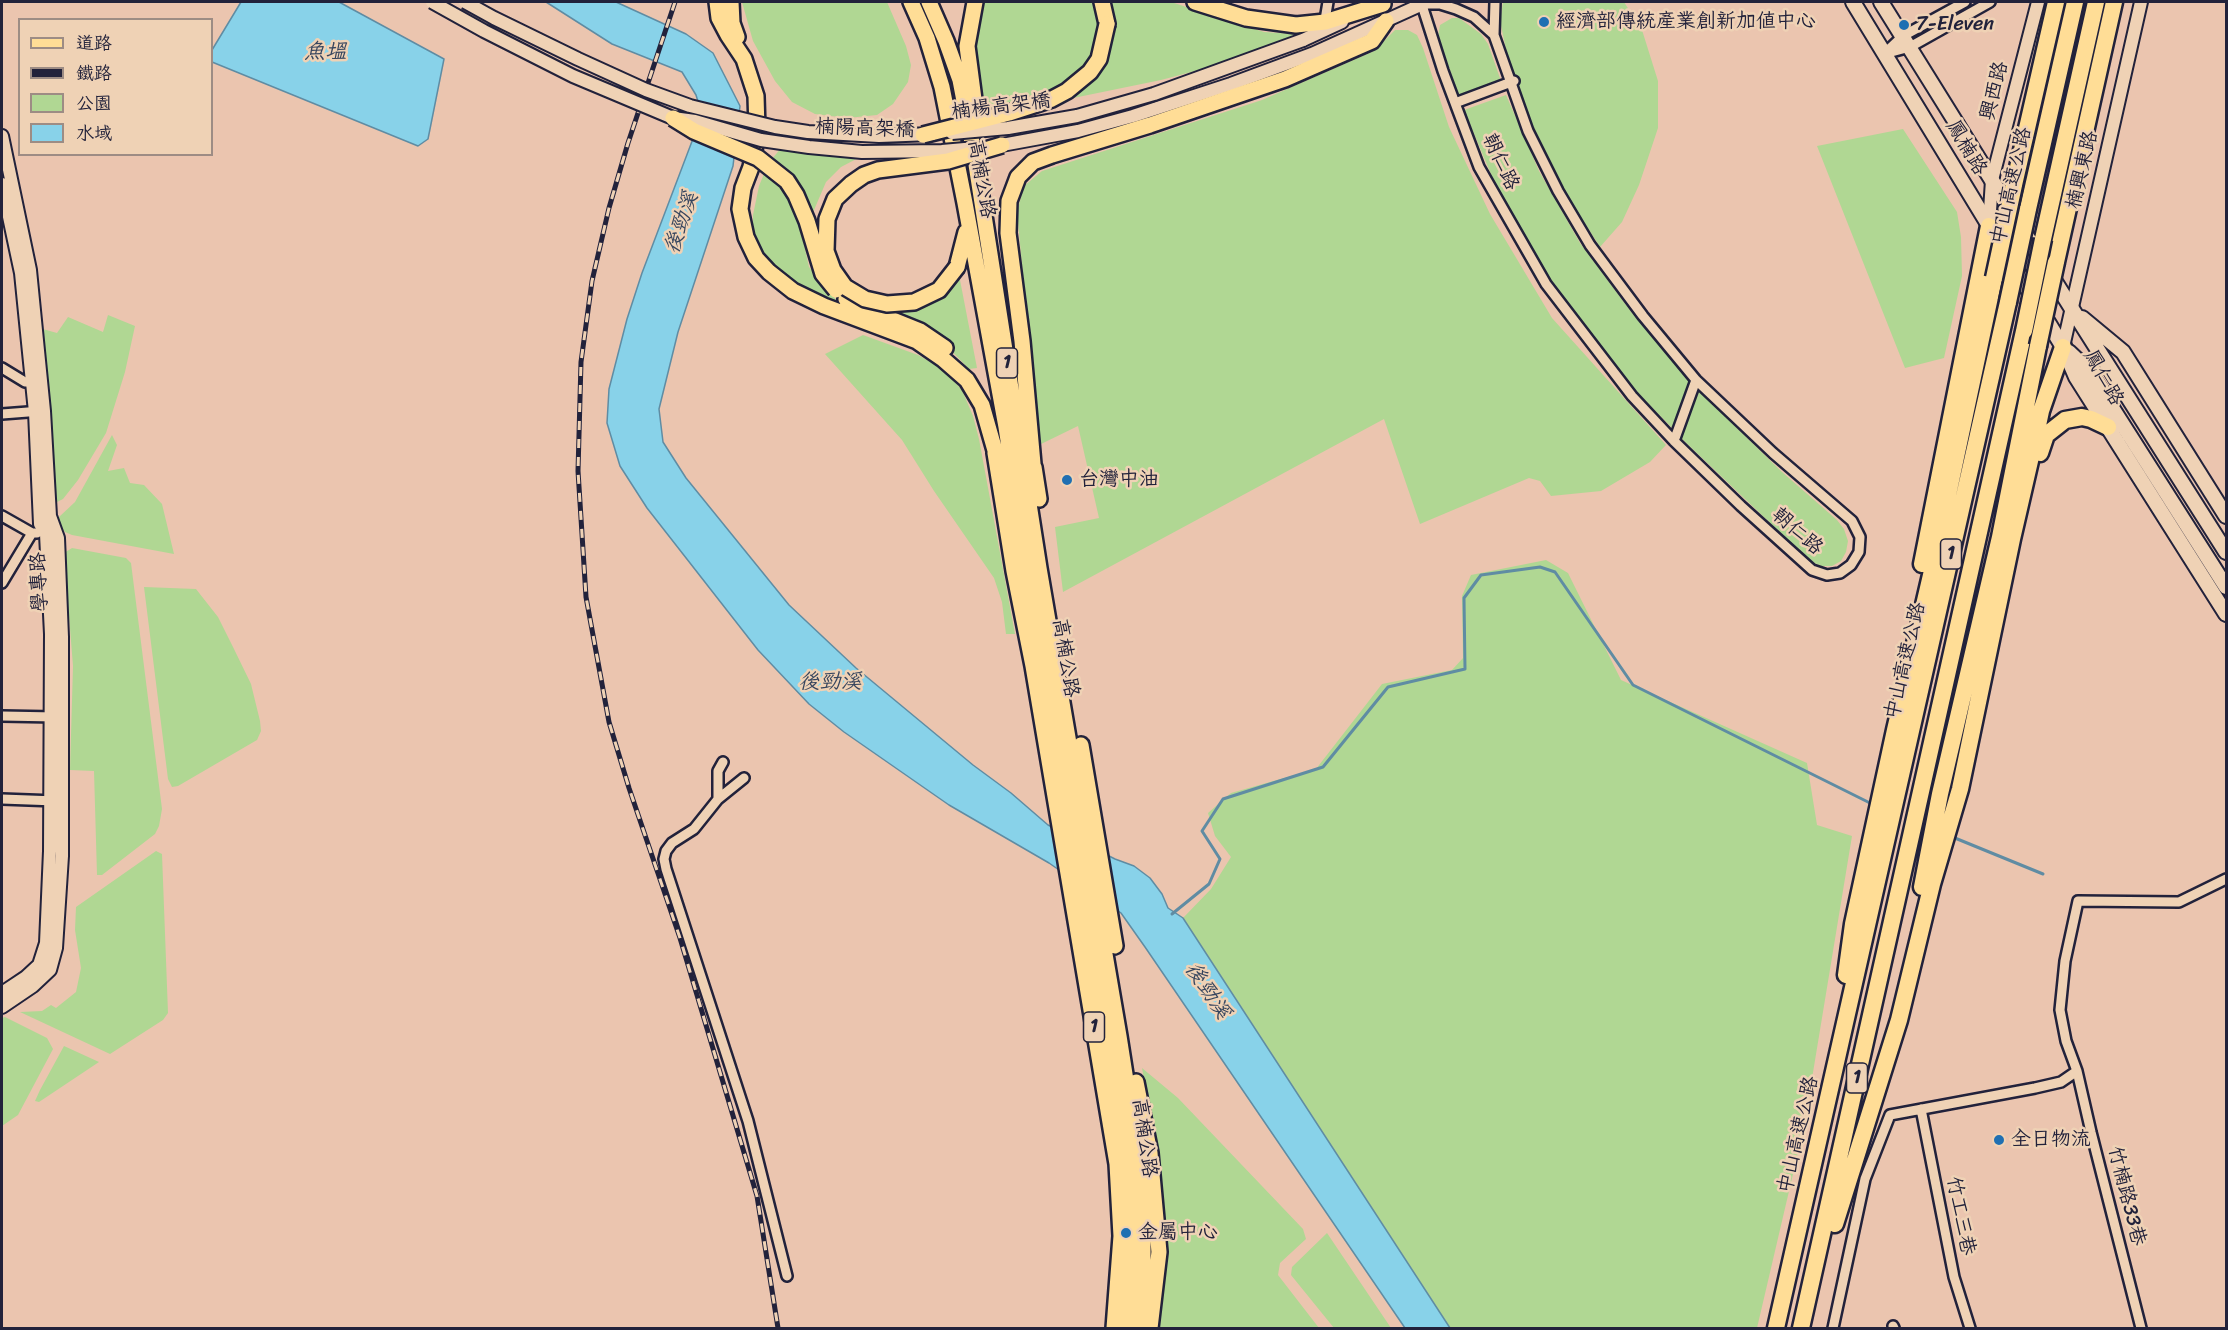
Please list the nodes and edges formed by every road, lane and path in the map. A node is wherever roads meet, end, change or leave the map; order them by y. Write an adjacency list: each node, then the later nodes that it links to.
1 (432, 2): 32 (street, 楠陽高架橋, bridge)
2 (465, 2): 33 (street, 楠楊高架橋, bridge)
3 (717, 2): 29 (main road)
4 (731, 2): 29 (main road)
5 (911, 2): 40 (main road, 高楠公路 / 1)
6 (929, 2): 36 (main road, 高楠公路 / 1)
7 (975, 2): 36 (main road)
8 (1102, 2): 33 (main road, bridge)
9 (1195, 2): 25 (main road)
10 (1328, 2): 25 (street)
11 (1423, 2): 24 (street, 楠陽高架橋); 26 (street); 31 (street, 朝仁路)
12 (1495, 2): 26 (street, 朝仁路)
13 (1853, 2): 28 (main road, 鳳楠路)
14 (1881, 2): 27 (main road, 鳳楠路)
15 (1965, 2): 27 (street)
16 (1990, 2): 27 (street)
17 (2038, 2): 38 (street, 興西路)
18 (2056, 2): 67 (highway, bridge)
19 (2075, 2): 73 (highway, 中山高速公路 / 1, bridge)
20 (2096, 2): 88 (highway, 1, bridge)
21 (2114, 2): 75 (highway, bridge)
22 (2141, 2): 43 (street, 楠興東路)
23 (1385, 3): 25 (main road)
24 (1386, 21): 35 (street, 楠陽高架橋); 54 (main road)
25 (1324, 26): 33 (street, 楠楊高架橋, bridge)
26 (1494, 35): 30 (street, 朝仁路)
27 (1906, 41): 28 (street); 38 (main road, 鳳楠路)
28 (1884, 54): 41 (main road, 鳳楠路)
29 (744, 59): 46 (main road)
30 (1512, 82): 31 (street); 47 (street, 朝仁路)
31 (1455, 103): 52 (street, 朝仁路)
32 (674, 118): 35 (street, 楠陽高架橋, bridge); 46 (main road, bridge)
33 (923, 135)
34 (2, 136): 37 (street, 學專路)
35 (1002, 146): 40 (main road, bridge)
36 (975, 158): 54 (main road, 高楠公路 / 1)
37 (4, 159): 42 (street, 學專路)
38 (1992, 180): 41 (street, 興西路); 43 (main road, 鳳楠路)
39 (2, 184): 42 (street, 學專路)
40 (967, 223): 53 (main road, 高楠公路 / 1)
41 (1989, 226): 44 (main road, 鳳楠路); 67 (highway)
42 (12, 227): 48 (street, 學專路)
43 (2072, 309): 44 (street, 楠興東路); 56 (main road, 鳳仁路); 61 (main road, 鳳仁路)
44 (2063, 347): 51 (main road, 鳳仁路); 60 (highway); 63 (main road, 鳳仁路)
45 (2, 368): 48 (street)
46 (967, 380): 53 (main road)
47 (1696, 380): 52 (street); 52 (street, 朝仁路)
48 (36, 382): 49 (street, 學專路)
49 (39, 412): 50 (street); 59 (street, 學專路); 66 (street, 學專路)
50 (2, 414)
51 (2108, 427): 60 (highway); 64 (main road, 鳳仁路)
52 (1674, 441)
53 (1003, 452): 57 (main road, 高楠公路 / 1); 57 (main road)
54 (1028, 467): 57 (main road, 高楠公路 / 1); 57 (main road)
55 (2, 516): 58 (street)
56 (2226, 516)
57 (1027, 531): 74 (main road, 高楠公路 / 1); 74 (main road, 高楠公路 / 1)
58 (32, 533): 59 (street); 62 (street)
59 (46, 534): 66 (street, 學專路)
60 (2012, 539): 75 (highway)
61 (2226, 552)
62 (2, 582)
63 (2226, 588)
64 (2226, 614)
65 (2, 716): 66 (street)
66 (56, 717): 72 (street, 學專路)
67 (1895, 730): 73 (highway)
68 (723, 762): 71 (street)
69 (744, 778): 71 (street)
70 (2, 799): 72 (street)
71 (718, 799): 82 (street)
72 (56, 801): 78 (street, 學專路); 79 (street, 學專路)
73 (1886, 810): 87 (highway, 中山高速公路 / 1)
74 (1076, 817): 77 (main road, 高楠公路 / 1); 77 (main road, 高楠公路 / 1); 83 (main road, 高楠公路 / 1)
75 (1939, 831): 88 (highway)
76 (2226, 879): 80 (street, 竹楠路33巷)
77 (1097, 905): 84 (main road, 高楠公路 / 1); 85 (main road, 高楠公路 / 1); 86 (main road, 高楠公路 / 1)
78 (2, 993)
79 (2, 1007)
80 (2077, 1071): 81 (street); 91 (street, 竹楠路33巷)
81 (1921, 1109): 89 (street); 90 (street, 竹工三巷)
82 (787, 1276)
83 (1114, 1329)
84 (1126, 1329)
85 (1140, 1329)
86 (1150, 1329)
87 (1776, 1329)
88 (1802, 1329)
89 (1833, 1329)
90 (1970, 1329)
91 (2141, 1329)

